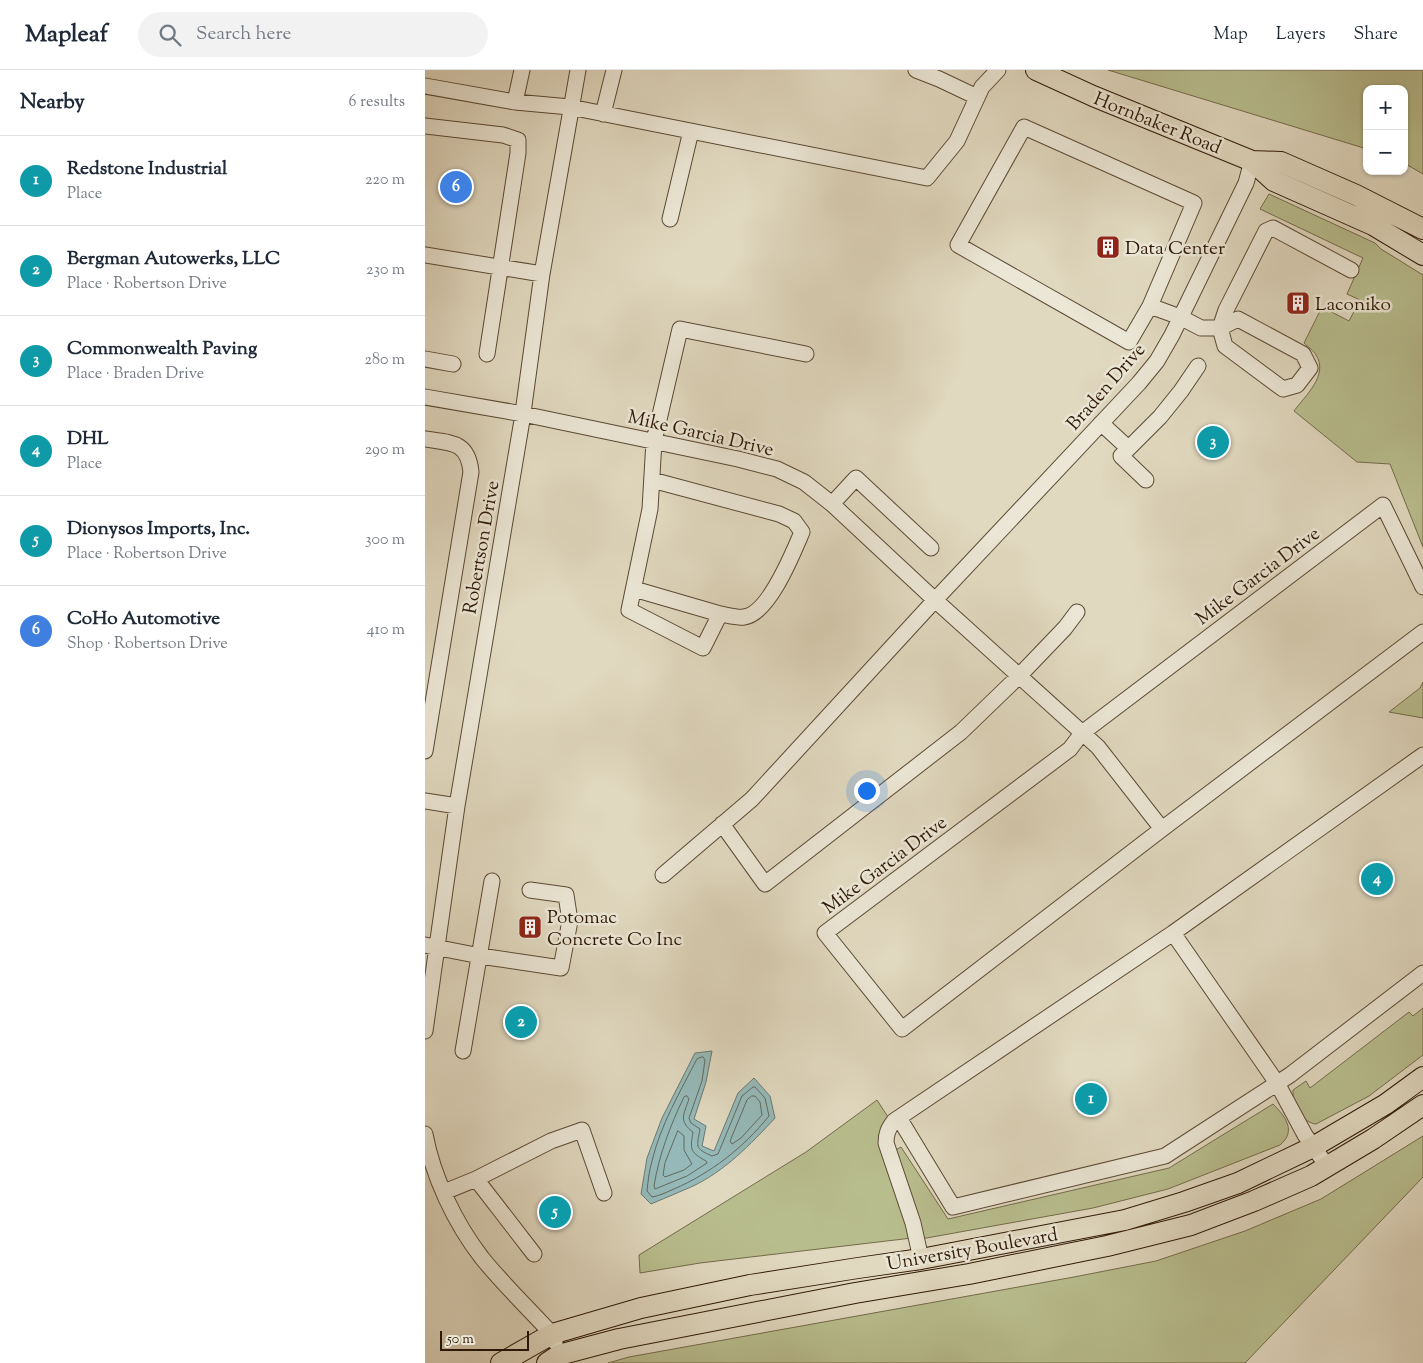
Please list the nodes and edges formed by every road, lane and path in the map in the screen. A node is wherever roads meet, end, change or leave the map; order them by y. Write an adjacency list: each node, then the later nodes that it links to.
1 (522, 70): 9 (street)
2 (578, 70): 10 (street, Robertson Drive)
3 (614, 70): 11 (street)
4 (915, 70): 8 (street)
5 (998, 70): 8 (street)
6 (1037, 70): 14 (main road, Hornbaker Road)
7 (425, 86): 9 (street)
8 (977, 97): 13 (street)
9 (515, 102): 10 (street)
10 (570, 107): 11 (street); 21 (street, Robertson Drive)
11 (603, 114): 13 (street)
12 (425, 126): 19 (street)
13 (691, 131): 15 (street)
14 (1252, 161): 16 (main road, Hornbaker Road); 17 (main road, Hornbaker Road); 23 (street, Braden Drive)
15 (670, 218)
16 (1423, 229)
17 (1423, 255)
18 (425, 256): 19 (street)
19 (500, 267): 21 (street); 25 (street)
20 (1351, 270): 24 (street)
21 (542, 274): 31 (street, Robertson Drive)
22 (1150, 306): 22 (street); 23 (street)
23 (1180, 317): 24 (street); 32 (street, Braden Drive)
24 (1220, 328): 24 (street)
25 (487, 354)
26 (806, 354): 34 (street)
27 (425, 359): 28 (street)
28 (453, 364)
29 (1199, 366): 35 (street)
30 (425, 397): 31 (street, Mike Garcia Drive)
31 (523, 414): 34 (street, Mike Garcia Drive); 51 (street, Robertson Drive)
32 (1101, 424): 35 (street); 42 (street, Braden Drive)
33 (425, 439): 48 (street)
34 (654, 441): 36 (street); 38 (street, Mike Garcia Drive)
35 (1128, 448): 37 (street)
36 (652, 480): 41 (street); 44 (street)
37 (1147, 480)
38 (832, 504): 39 (street); 42 (street, Mike Garcia Drive)
39 (931, 548)
40 (1423, 587): 47 (street, Mike Garcia Drive)
41 (634, 589): 44 (street); 44 (street)
42 (935, 600): 46 (street, Mike Garcia Drive); 52 (street, Braden Drive)
43 (1077, 612): 46 (street)
44 (720, 614)
45 (1423, 632): 53 (street, Mike Garcia Drive)
46 (1019, 676): 47 (street, Mike Garcia Drive); 52 (street)
47 (1082, 733): 53 (street, Mike Garcia Drive); 53 (street, Mike Garcia Drive)
48 (425, 751)
49 (1423, 755): 57 (street)
50 (425, 801): 51 (street)
51 (457, 806): 58 (street, Robertson Drive)
52 (722, 824): 54 (street, Braden Drive)
53 (1162, 829)
54 (663, 875)
55 (493, 881): 59 (street)
56 (530, 890): 59 (street)
57 (1173, 933): 64 (street); 66 (street)
58 (431, 946): 59 (street); 61 (street, Robertson Drive)
59 (480, 956): 62 (street)
60 (1423, 973): 64 (street)
61 (425, 1031)
62 (463, 1051)
63 (1423, 1077): 68 (main road, University Boulevard)
64 (1277, 1083): 66 (street); 68 (street)
65 (1423, 1105): 69 (main road, University Boulevard)
66 (899, 1118): 74 (street)
67 (425, 1134): 71 (street)
68 (1313, 1147): 69 (street); 74 (main road, University Boulevard)
69 (1327, 1166): 76 (main road, University Boulevard)
70 (477, 1179): 71 (street); 72 (street); 73 (street)
71 (444, 1192): 75 (street)
72 (604, 1193)
73 (534, 1254)
74 (921, 1259): 75 (main road, University Boulevard)
75 (552, 1334): 76 (street); 77 (main road, University Boulevard)
76 (553, 1359)
77 (501, 1363)

